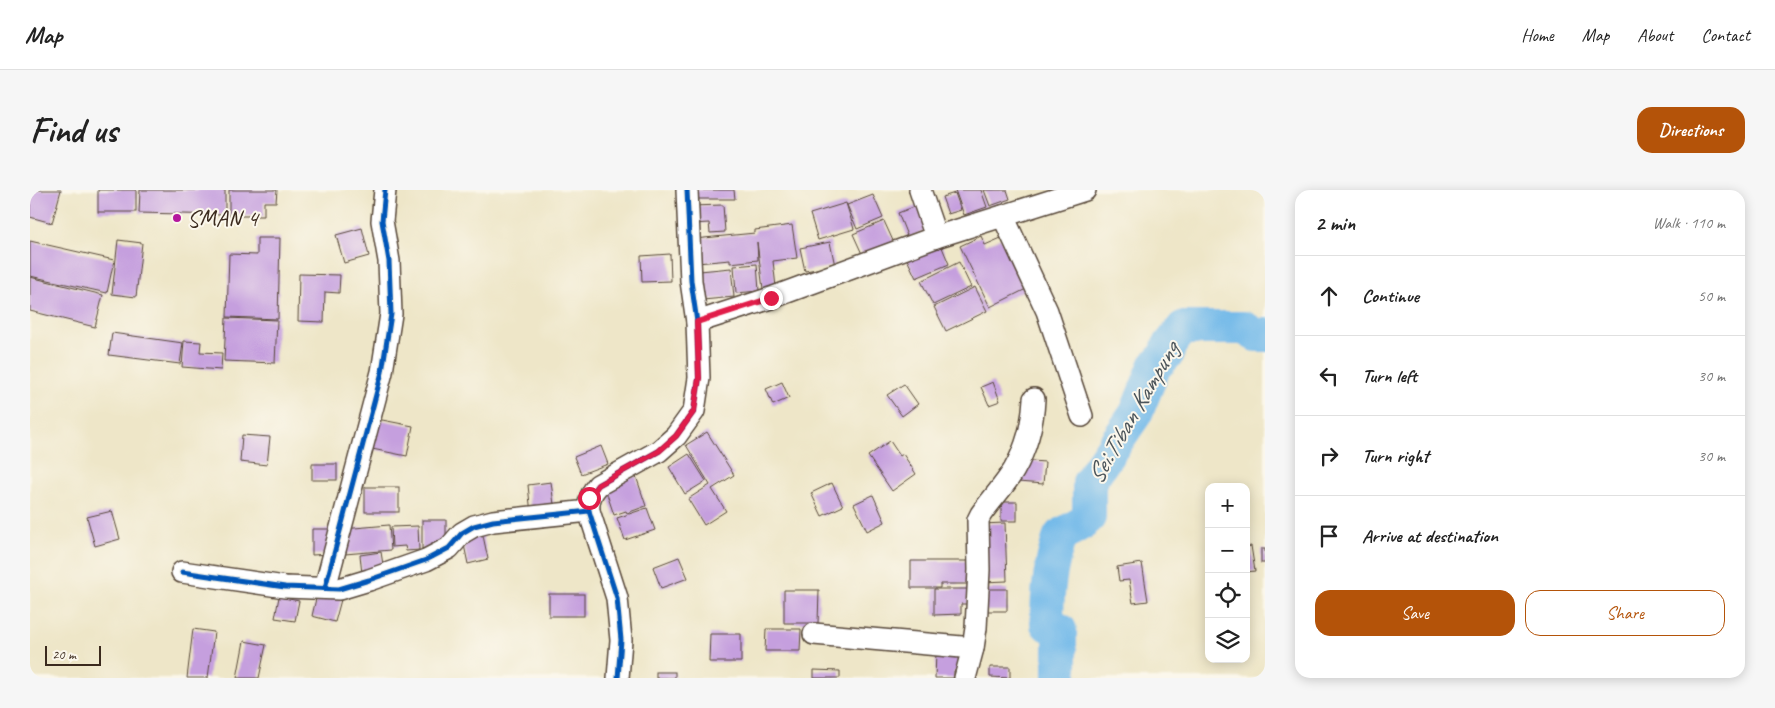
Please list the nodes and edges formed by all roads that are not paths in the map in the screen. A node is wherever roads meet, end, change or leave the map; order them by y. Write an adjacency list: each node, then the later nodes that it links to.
1 (385, 190): 12 (street)
2 (687, 190): 7 (street)
3 (920, 190): 6 (street)
4 (1085, 190): 5 (street)
5 (1003, 216): 6 (street); 9 (street)
6 (936, 237): 7 (street)
7 (697, 322): 10 (street)
8 (1034, 399): 14 (street)
9 (1082, 416)
10 (589, 511): 12 (street); 15 (street)
11 (182, 572): 12 (street)
12 (326, 588)
13 (814, 634): 14 (street)
14 (973, 648): 16 (street)
15 (618, 678)
16 (965, 678)

